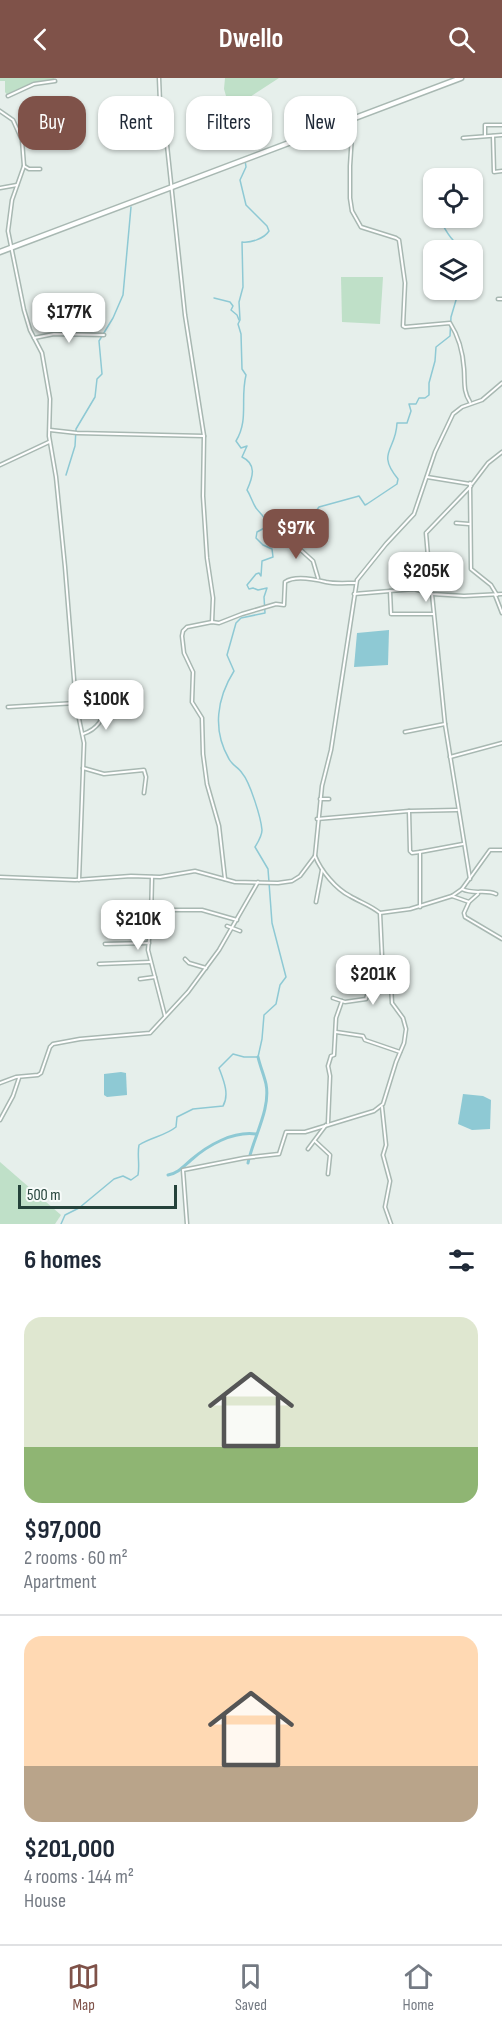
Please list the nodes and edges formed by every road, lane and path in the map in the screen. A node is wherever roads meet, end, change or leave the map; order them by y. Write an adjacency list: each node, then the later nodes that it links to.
1 (159, 78): 18 (street)
2 (461, 78): 6 (street)
3 (55, 81): 4 (street)
4 (8, 96)
5 (0, 111): 14 (street)
6 (357, 117)
7 (502, 125): 9 (street)
8 (502, 135): 10 (street)
9 (485, 136): 10 (street); 11 (street)
10 (492, 136): 16 (street)
11 (464, 138)
12 (284, 145): 18 (street)
13 (351, 150): 25 (street)
14 (24, 166): 15 (street); 17 (street)
15 (40, 169)
16 (502, 171)
17 (17, 185): 19 (street); 20 (street)
18 (172, 187): 20 (street); 27 (street)
19 (0, 188)
20 (12, 247): 21 (street); 23 (street)
21 (0, 252)
22 (104, 335): 23 (street)
23 (34, 338): 26 (street)
24 (502, 383): 25 (street)
25 (471, 404): 31 (street)
26 (50, 430): 27 (street); 28 (street)
27 (204, 436): 48 (street)
28 (50, 441): 30 (street); 50 (street)
29 (502, 452): 32 (street)
30 (0, 465)
31 (427, 477): 32 (street); 38 (street)
32 (470, 485): 34 (street); 40 (street)
33 (456, 523): 34 (street)
34 (470, 524): 45 (street)
35 (292, 542): 36 (street)
36 (318, 578): 38 (street); 48 (street)
37 (410, 578): 39 (street)
38 (356, 584): 42 (street)
39 (412, 590): 40 (street); 41 (street)
40 (423, 590): 43 (street)
41 (390, 591): 42 (street); 46 (street)
42 (354, 594): 59 (street)
43 (432, 594): 45 (street); 46 (street)
44 (502, 594): 45 (street)
45 (496, 595): 47 (street)
46 (433, 614): 52 (street)
47 (502, 614)
48 (212, 622): 71 (street)
49 (110, 700): 54 (street)
50 (76, 703): 51 (street); 54 (street)
51 (8, 707)
52 (445, 724): 53 (street); 56 (street)
53 (405, 732)
54 (83, 734): 57 (street)
55 (502, 743): 56 (street)
56 (450, 757): 61 (street)
57 (83, 768): 58 (street); 73 (street)
58 (144, 793)
59 (320, 799): 60 (street); 63 (street)
60 (329, 799)
61 (458, 810): 62 (street); 64 (street)
62 (409, 811): 63 (street); 66 (street)
63 (317, 819): 67 (street)
64 (464, 844): 66 (street); 72 (street)
65 (502, 850): 72 (street)
66 (420, 852): 81 (street)
67 (315, 856): 68 (street); 74 (street)
68 (322, 868): 79 (street); 83 (street)
69 (0, 877): 73 (street)
70 (152, 877): 71 (street); 73 (street); 82 (street)
71 (225, 879): 74 (street)
72 (470, 879): 75 (street)
73 (79, 880)
74 (258, 882): 84 (street)
75 (462, 889): 76 (street); 78 (street)
76 (484, 892): 77 (street); 80 (street)
77 (495, 893)
78 (452, 896): 80 (street); 81 (street)
79 (316, 902)
80 (469, 902): 88 (street)
81 (420, 907): 83 (street)
82 (152, 909): 84 (street); 89 (street)
83 (380, 913): 94 (street)
84 (238, 920): 86 (street)
85 (227, 926): 86 (street)
86 (233, 928): 87 (street); 95 (street)
87 (240, 931)
88 (502, 939)
89 (149, 943): 90 (street); 92 (street)
90 (105, 944)
91 (185, 959): 95 (street)
92 (150, 962): 93 (street); 96 (street)
93 (99, 964)
94 (384, 965): 99 (street); 102 (street)
95 (206, 968): 100 (street)
96 (155, 977): 97 (street); 100 (street)
97 (140, 979)
98 (333, 998): 99 (street)
99 (342, 1001): 101 (street)
100 (165, 1017): 103 (street)
101 (335, 1032): 102 (street); 107 (street)
102 (400, 1053): 105 (street)
103 (19, 1078): 104 (street); 106 (street)
104 (0, 1083)
105 (382, 1106): 107 (street); 112 (street)
106 (0, 1120)
107 (327, 1125): 108 (street); 111 (street)
108 (315, 1141): 109 (street); 110 (street)
109 (308, 1149)
110 (328, 1174)
111 (187, 1224)
112 (391, 1224)

